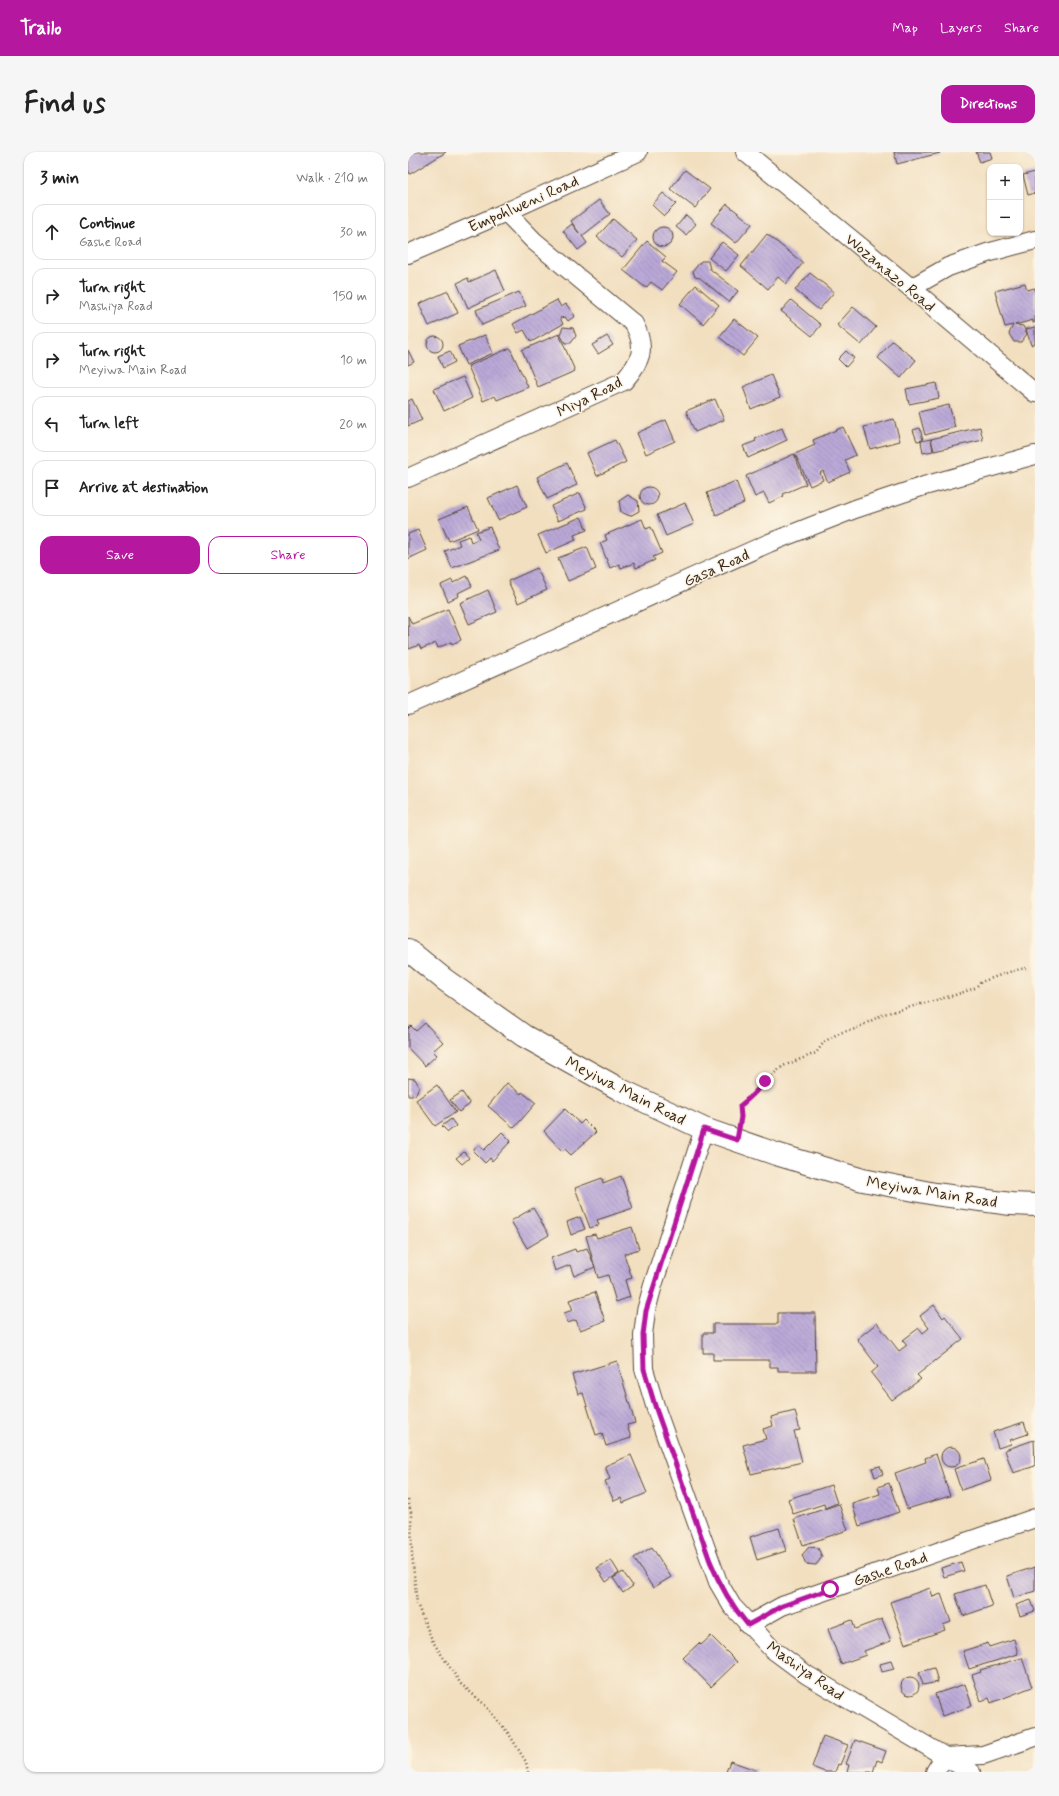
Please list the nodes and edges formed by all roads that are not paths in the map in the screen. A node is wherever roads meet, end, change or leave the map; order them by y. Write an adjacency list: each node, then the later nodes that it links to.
1 (638, 152): 3 (street, Empohlweni Road)
2 (745, 152): 6 (street, Wozanazo Road)
3 (506, 212): 5 (street, Empohlweni Road); 9 (street, Miya Road)
4 (1035, 240): 6 (street)
5 (408, 254)
6 (911, 288): 7 (street, Wozanazo Road)
7 (1035, 393)
8 (1035, 455): 10 (street, Gasa Road)
9 (408, 478)
10 (408, 706)
11 (408, 950): 12 (street, Meyiwa Main Road)
12 (704, 1129): 13 (street, Meyiwa Main Road); 15 (street, Mashiya Road)
13 (1035, 1205)
14 (1035, 1518): 15 (street, Gashe Road)
15 (748, 1625): 17 (street, Mashiya Road)
16 (1035, 1737): 17 (street)
17 (944, 1756): 18 (street); 19 (street, Mashiya Road)
18 (935, 1772)
19 (971, 1772)

